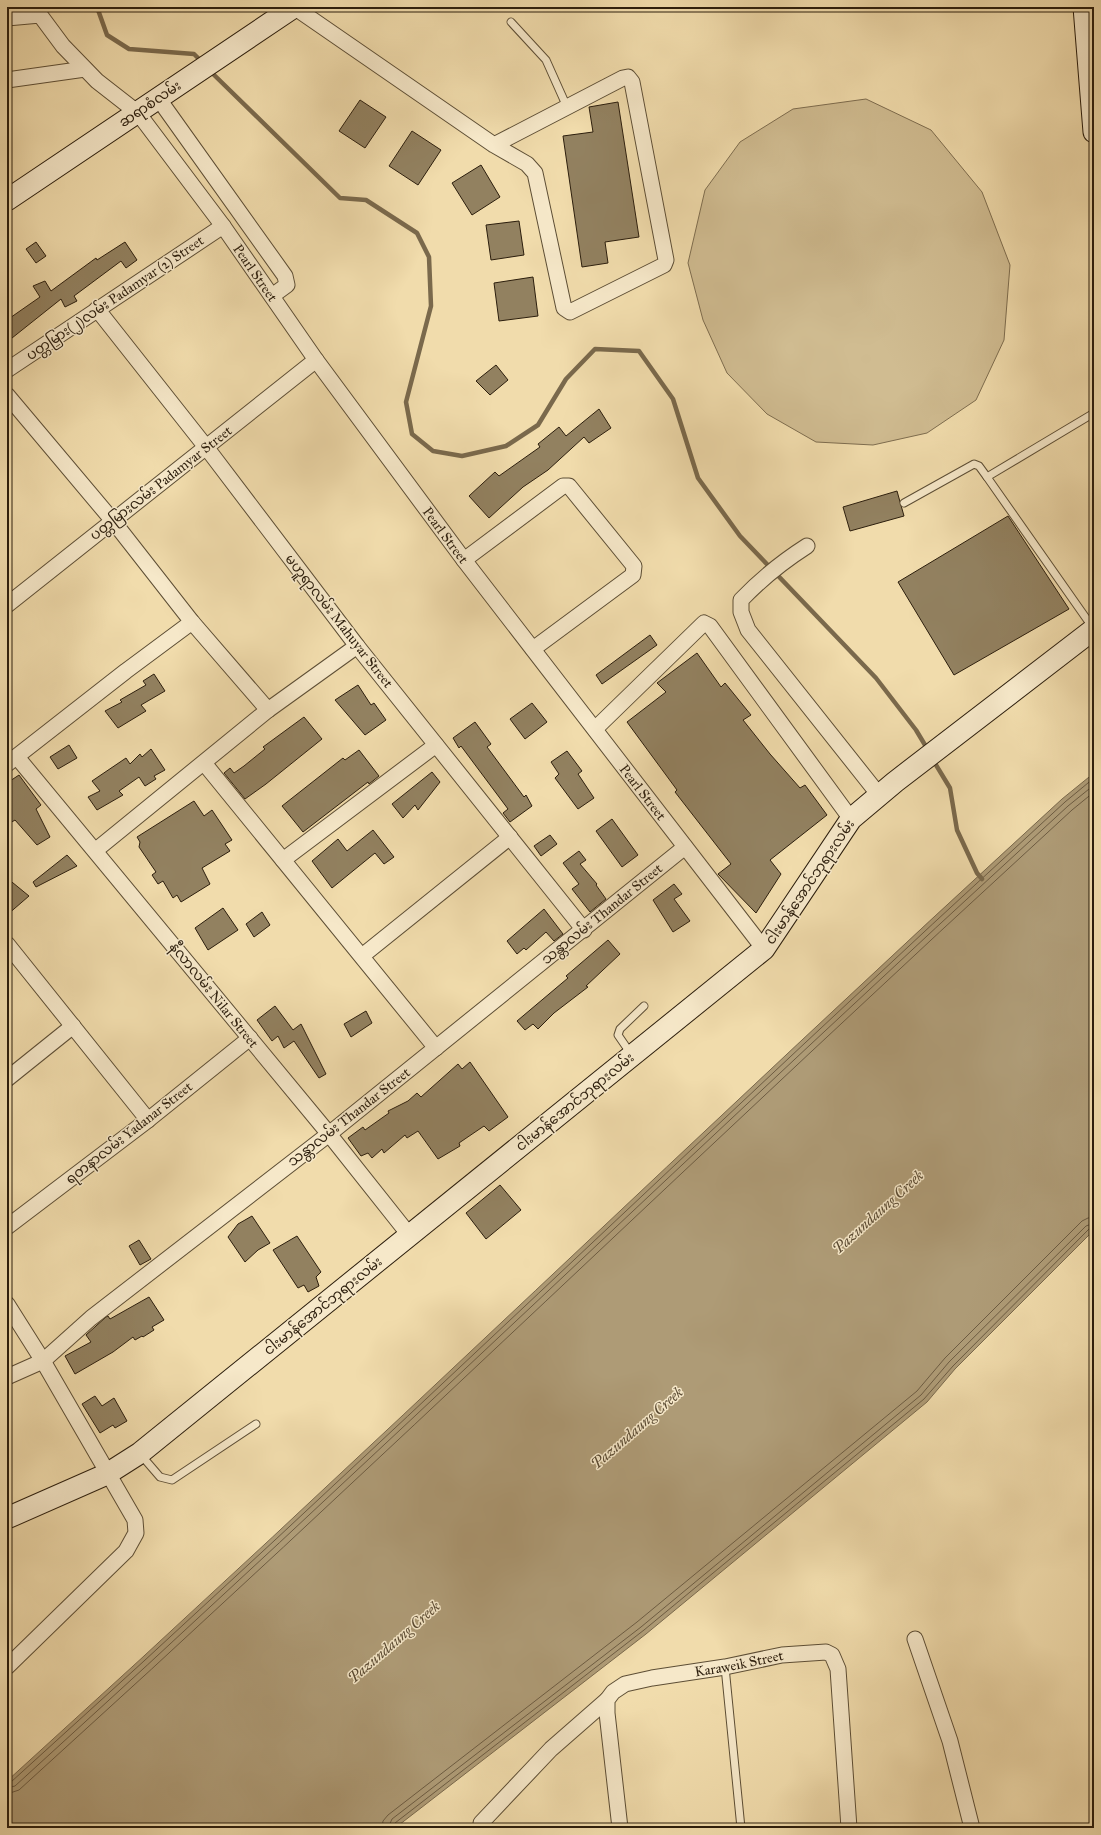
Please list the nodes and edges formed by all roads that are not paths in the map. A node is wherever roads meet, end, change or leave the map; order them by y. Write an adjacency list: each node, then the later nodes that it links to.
1 (294, 7): 8 (main road, ဆရာစံလမ်း); 13 (street)
2 (1084, 7): 10 (main road)
3 (39, 11): 4 (street); 6 (street, Pearl Street)
4 (7, 18)
5 (512, 22): 9 (lane)
6 (85, 69): 7 (street); 11 (street, Pearl Street)
7 (7, 80)
8 (158, 98): 11 (main road, ဆရာစံလမ်း); 16 (street)
9 (567, 107): 13 (street); 13 (street)
10 (1093, 108): 12 (main road)
11 (138, 112): 14 (main road, ဆရာစံလမ်း); 15 (street, Pearl Street)
12 (1094, 132)
13 (494, 145)
14 (7, 200)
15 (223, 226): 16 (street, Pearl Street); 17 (street, ပတ္တမြား(၂)လမ်း Padamyar (2) Street)
16 (272, 296): 18 (street, Pearl Street)
17 (97, 309): 19 (street, ပတ္တမြား(၂)လမ်း Padamyar (2) Street); 22 (street, မဟူရာလမ်း Mahuyar Street)
18 (316, 360): 22 (street, ပတ္တမြားလမ်း Padamyar Street); 27 (street, Pearl Street)
19 (7, 370)
20 (7, 395): 25 (street)
21 (1094, 413): 23 (lane)
22 (206, 447): 25 (street, ပတ္တမြားလမ်း Padamyar Street); 31 (street, မဟူရာလမ်း Mahuyar Street)
23 (987, 477): 24 (lane); 30 (lane)
24 (904, 504)
25 (114, 521): 28 (street, ပတ္တမြားလမ်း Padamyar Street); 29 (street)
26 (807, 546): 38 (street)
27 (464, 560): 32 (street, Pearl Street); 32 (street)
28 (8, 602)
29 (192, 622): 33 (street); 36 (street)
30 (1094, 629): 38 (main road, ငါးမာန်အောင်ဘုရားလမ်း)
31 (357, 646): 33 (street); 35 (street, မဟူရာလမ်း Mahuyar Street)
32 (533, 649): 34 (street, Pearl Street)
33 (268, 710): 37 (street)
34 (595, 730): 39 (street); 41 (street, Pearl Street)
35 (436, 745): 40 (street, မဟူရာလမ်း Mahuyar Street); 43 (street)
36 (12, 760): 42 (street, နီလာလမ်း Nilar Street)
37 (204, 763): 42 (street); 43 (street)
38 (879, 795): 39 (main road, ငါးမာန်အောင်ဘုရားလမ်း)
39 (851, 819): 46 (main road, ငါးမာန်အောင်ဘုရားလမ်း)
40 (510, 837): 44 (street, မဟူရာလမ်း Mahuyar Street); 47 (street)
41 (685, 846): 44 (street, သန္တာလမ်း Thandar Street); 46 (street, Pearl Street)
42 (96, 850): 50 (street, နီလာလမ်း Nilar Street)
43 (284, 860): 47 (street)
44 (584, 930): 51 (street, သန္တာလမ်း Thandar Street)
45 (7, 944): 49 (street)
46 (764, 949): 52 (main road, ငါးမာန်အောင်ဘုရားလမ်း)
47 (362, 956): 51 (street)
48 (644, 1006): 52 (lane)
49 (73, 1026): 53 (street); 54 (street)
50 (250, 1038): 54 (street, ရတနာလမ်း Yadanar Street); 55 (street, နီလာလမ်း Nilar Street)
51 (436, 1048): 55 (street, သန္တာလမ်း Thandar Street)
52 (632, 1056): 57 (main road, ငါးမာန်အောင်ဘုရားလမ်း)
53 (7, 1079)
54 (148, 1120): 56 (street, ရတနာလမ်း Yadanar Street)
55 (328, 1134): 57 (street, နီလာလမ်း Nilar Street); 59 (street, သန္တာလမ်း Thandar Street)
56 (7, 1227)
57 (410, 1236): 62 (main road, ငါးမာန်အောင်ဘုရားလမ်း)
58 (7, 1304): 59 (street)
59 (43, 1361): 60 (street, သန္တာလမ်း Thandar Street); 63 (street)
60 (7, 1377)
61 (256, 1424): 62 (lane)
62 (140, 1453): 63 (main road, ငါးမာန်အောင်ဘုရားလမ်း)
63 (107, 1474): 64 (main road, ငါးမာန်အောင်ဘုရားလမ်း); 66 (street)
64 (7, 1518)
65 (915, 1639): 73 (street)
66 (7, 1667)
67 (725, 1667): 68 (street, Karaweik Street); 71 (lane); 72 (street, Karaweik Street)
68 (607, 1700): 69 (street, Karaweik Street); 70 (street)
69 (481, 1822)
70 (620, 1828)
71 (742, 1828)
72 (849, 1828)
73 (972, 1828)

